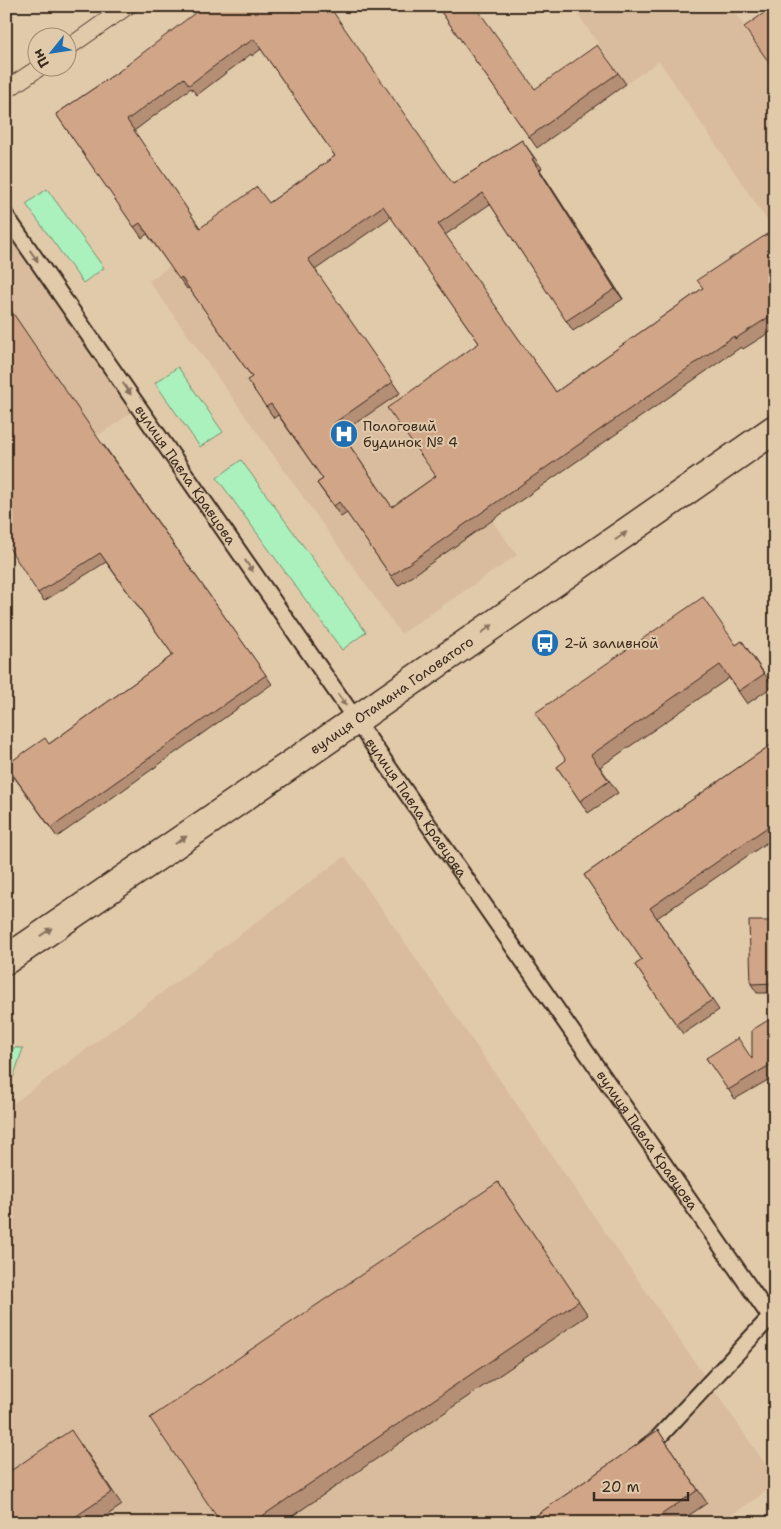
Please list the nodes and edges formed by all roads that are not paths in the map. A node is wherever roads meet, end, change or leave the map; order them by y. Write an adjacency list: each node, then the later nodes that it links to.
1 (6, 216): 3 (lane, вулиця Павла Кравцова, one-way to 3)
2 (775, 429): 3 (main road, вулиця Отамана Головатого, one-way to 2)
3 (356, 720): 4 (main road, вулиця Отамана Головатого, one-way to 3); 5 (lane, вулиця Павла Кравцова)
4 (6, 960)
5 (773, 1318): 6 (lane)
6 (634, 1455)

